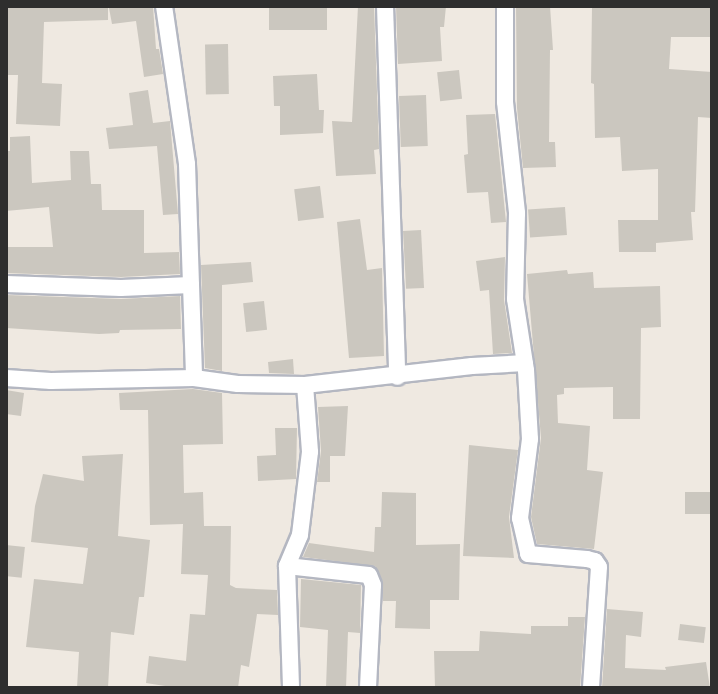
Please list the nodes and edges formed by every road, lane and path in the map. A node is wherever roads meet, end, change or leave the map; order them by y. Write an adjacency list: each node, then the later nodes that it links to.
1 (164, 6): 5 (street)
2 (385, 6): 7 (street)
3 (505, 6): 6 (street)
4 (6, 284): 5 (street)
5 (191, 285): 9 (street)
6 (525, 363): 7 (street); 14 (street)
7 (397, 377): 10 (street)
8 (6, 378): 9 (street)
9 (194, 378): 10 (street)
10 (305, 385): 11 (street)
11 (287, 566): 12 (street); 13 (street)
12 (291, 688)
13 (368, 688)
14 (591, 688)

